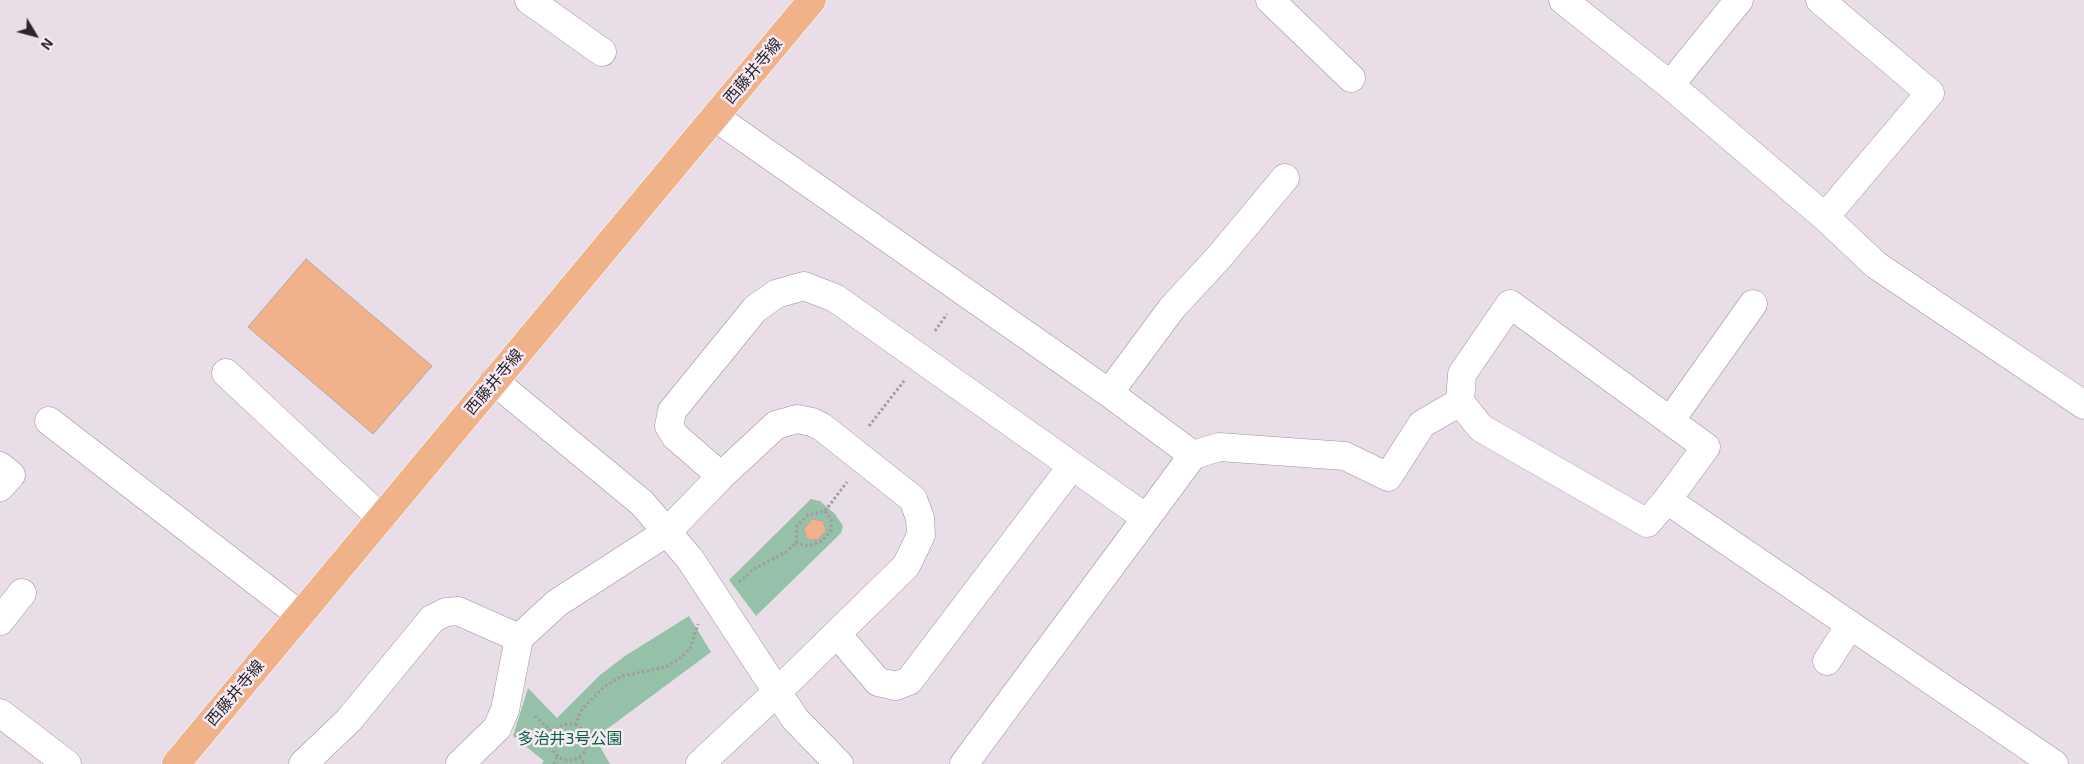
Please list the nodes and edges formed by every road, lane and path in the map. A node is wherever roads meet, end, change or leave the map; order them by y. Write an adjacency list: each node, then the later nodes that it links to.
1 (529, 0): 7 (street)
2 (812, 0): 10 (main road, 西藤井寺線)
3 (1270, 0): 8 (street)
4 (1563, 0): 9 (street)
5 (1739, 0): 9 (street)
6 (1820, 0): 12 (street)
7 (602, 52)
8 (1351, 78)
9 (1670, 85): 12 (street)
10 (714, 117): 13 (street); 17 (main road, 西藤井寺線)
11 (1286, 178): 18 (street)
12 (1825, 217): 20 (street)
13 (964, 291): 15 (path); 18 (street)
14 (1753, 304): 21 (street)
15 (919, 358): 23 (path); 26 (street); 27 (street)
16 (226, 373): 30 (street)
17 (494, 381): 30 (main road, 西藤井寺線); 32 (street)
18 (1109, 393): 24 (street)
19 (1460, 402): 21 (street); 24 (street); 29 (street)
20 (2084, 405)
21 (1670, 421): 29 (street)
22 (49, 422): 36 (street)
23 (851, 450): 27 (street); 40 (street)
24 (1193, 455): 31 (street)
25 (0, 466): 28 (street)
26 (1072, 466): 31 (street); 40 (street)
27 (721, 476): 32 (street)
28 (0, 487)
29 (1667, 500): 39 (street)
30 (381, 518): 36 (main road, 西藤井寺線)
31 (1146, 518): 57 (street)
32 (667, 532): 41 (street); 43 (street)
33 (796, 543): 33 (path); 34 (path)
34 (736, 586)
35 (22, 593): 38 (street)
36 (300, 615): 51 (main road, 西藤井寺線)
37 (702, 620): 45 (path)
38 (0, 621)
39 (1850, 625): 42 (street); 48 (street)
40 (836, 634): 43 (street)
41 (519, 638): 52 (street); 53 (street)
42 (1827, 661)
43 (777, 692): 49 (street); 56 (street)
44 (0, 714): 50 (street)
45 (575, 724): 46 (path); 47 (path)
46 (557, 756): 47 (path); 54 (path)
47 (579, 757): 55 (path)
48 (2045, 761)
49 (706, 762)
50 (67, 764)
51 (176, 764)
52 (303, 764)
53 (460, 764)
54 (554, 764)
55 (585, 764)
56 (839, 764)
57 (964, 764)

